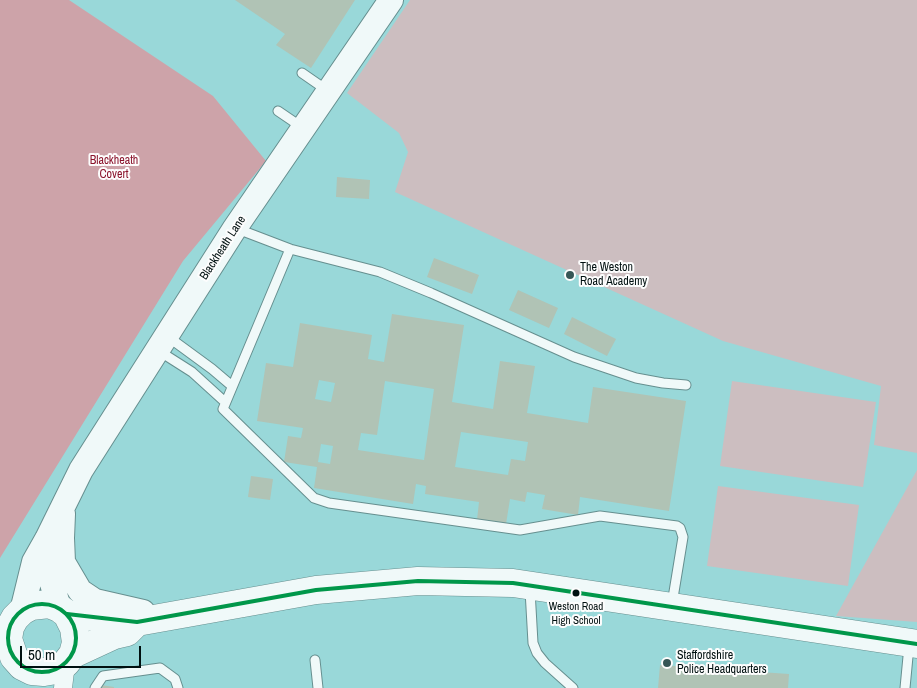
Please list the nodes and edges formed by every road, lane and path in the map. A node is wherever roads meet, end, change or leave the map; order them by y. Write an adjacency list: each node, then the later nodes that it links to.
1 (391, 0): 3 (street, Blackheath Lane)
2 (302, 73): 3 (lane)
3 (328, 91): 5 (street, Blackheath Lane)
4 (278, 111): 5 (lane)
5 (303, 128): 6 (street, Blackheath Lane)
6 (235, 228): 7 (lane); 8 (street, Blackheath Lane)
7 (290, 249): 9 (lane); 10 (lane)
8 (162, 343): 10 (lane); 11 (lane); 12 (street, Blackheath Lane)
9 (686, 385)
10 (232, 386): 11 (lane)
11 (226, 402): 15 (lane)
12 (64, 502): 13 (street, Blackheath Lane); 17 (street, Blackheath Lane)
13 (47, 539): 16 (street, Blackheath Lane); 19 (street)
14 (530, 586): 15 (highway); 17 (highway); 27 (lane)
15 (671, 607): 20 (highway)
16 (63, 611): 18 (highway); 19 (highway); 22 (highway)
17 (166, 618): 18 (highway)
18 (137, 622): 22 (highway)
19 (10, 624): 23 (highway)
20 (913, 644): 28 (lane)
21 (315, 660): 26 (lane)
22 (67, 668): 23 (highway)
23 (24, 672)
24 (95, 688): 25 (lane)
25 (178, 688)
26 (318, 688)
27 (573, 688)
28 (905, 688)

